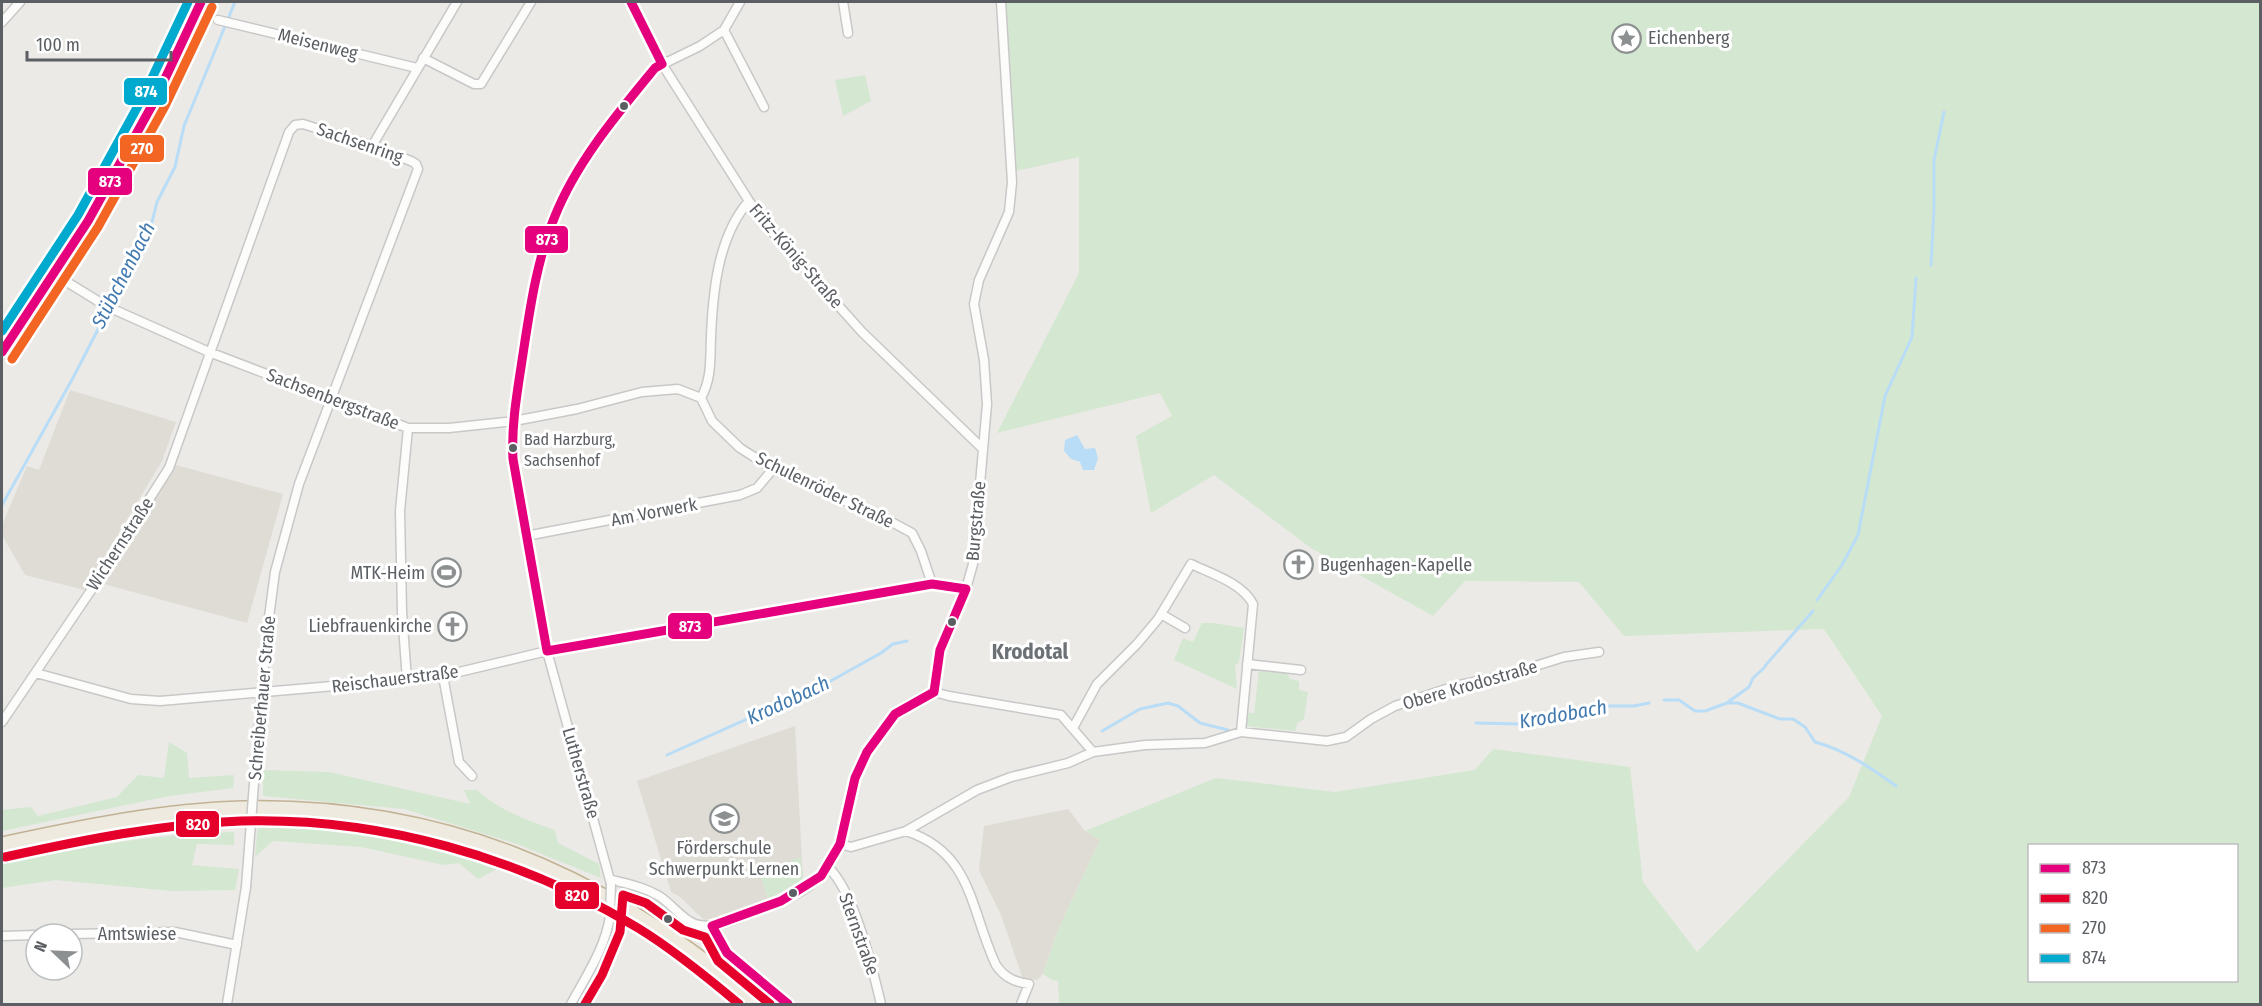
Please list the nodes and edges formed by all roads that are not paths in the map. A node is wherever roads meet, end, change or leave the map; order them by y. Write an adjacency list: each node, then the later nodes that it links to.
1 (20, 2): 9 (street)
2 (201, 2): 19 (main road)
3 (457, 2): 13 (street)
4 (531, 2): 13 (street)
5 (631, 2): 14 (street, Fritz-König-Straße)
6 (740, 2): 11 (street)
7 (843, 2): 12 (street)
8 (1001, 2): 26 (street, Burgstraße)
9 (2, 22)
10 (224, 22): 15 (street, Meisenweg)
11 (724, 30): 14 (street, Lutherstraße); 16 (street)
12 (848, 33)
13 (423, 58): 15 (street)
14 (662, 64): 18 (street, Fritz-König-Straße); 24 (street, Lutherstraße)
15 (417, 68): 17 (street)
16 (764, 107)
17 (372, 146): 21 (street, Sachsenring); 23 (street, Sachsenring)
18 (748, 201): 22 (street); 26 (street, Fritz-König-Straße)
19 (54, 274): 20 (main road); 21 (street, Sachsenbergstraße)
20 (2, 352)
21 (209, 352): 23 (street, Sachsenbergstraße); 37 (street, Wichernstraße)
22 (700, 398): 24 (street, Sachsenbergstraße); 27 (street, Schulenröder Straße)
23 (330, 399): 25 (street, Sachsenbergstraße); 40 (street, Schreiberhauer Straße)
24 (514, 421): 25 (street, Sachsenbergstraße); 28 (street, Lutherstraße)
25 (408, 428): 39 (street)
26 (983, 449): 30 (street, Burgstraße)
27 (773, 469): 28 (street, Am Vorwerk); 29 (street, Schulenröder Straße)
28 (526, 536): 33 (street, Lutherstraße)
29 (932, 584): 30 (street, Reischauerstraße); 33 (street, Reischauerstraße)
30 (966, 589): 41 (street, Burgstraße)
31 (1161, 614): 32 (street); 35 (street); 43 (street)
32 (1185, 628)
33 (547, 651): 38 (street, Reischauerstraße); 51 (street, Lutherstraße)
34 (1599, 652): 44 (street, Obere Krodostraße)
35 (1247, 664): 36 (street); 44 (street)
36 (1301, 670)
37 (36, 674): 40 (street, Reischauerstraße); 42 (street, Wichernstraße)
38 (443, 676): 39 (street, Reischauerstraße); 46 (street)
39 (406, 680): 40 (street, Reischauerstraße)
40 (263, 692): 56 (street, Schreiberhauer Straße, bridge)
41 (934, 692): 43 (street); 48 (street)
42 (2, 722)
43 (1073, 728): 45 (street)
44 (1241, 732): 45 (street, Obere Krodostraße)
45 (1093, 752): 47 (street, Obere Krodostraße)
46 (472, 776)
47 (906, 831): 48 (street, Obere Krodostraße); 62 (street)
48 (840, 844): 50 (street)
49 (2, 845): 57 (highway)
50 (828, 867): 52 (street); 61 (street, Sternstraße)
51 (611, 882): 52 (street); 59 (street, Lutherstraße, bridge)
52 (712, 926): 60 (street)
53 (84, 934): 56 (street, Amtswiese)
54 (24, 935): 55 (street)
55 (2, 936)
56 (237, 945): 58 (street, Schreiberhauer Straße)
57 (751, 999)
58 (227, 1005)
59 (571, 1005)
60 (788, 1005)
61 (881, 1005)
62 (1021, 1005)

